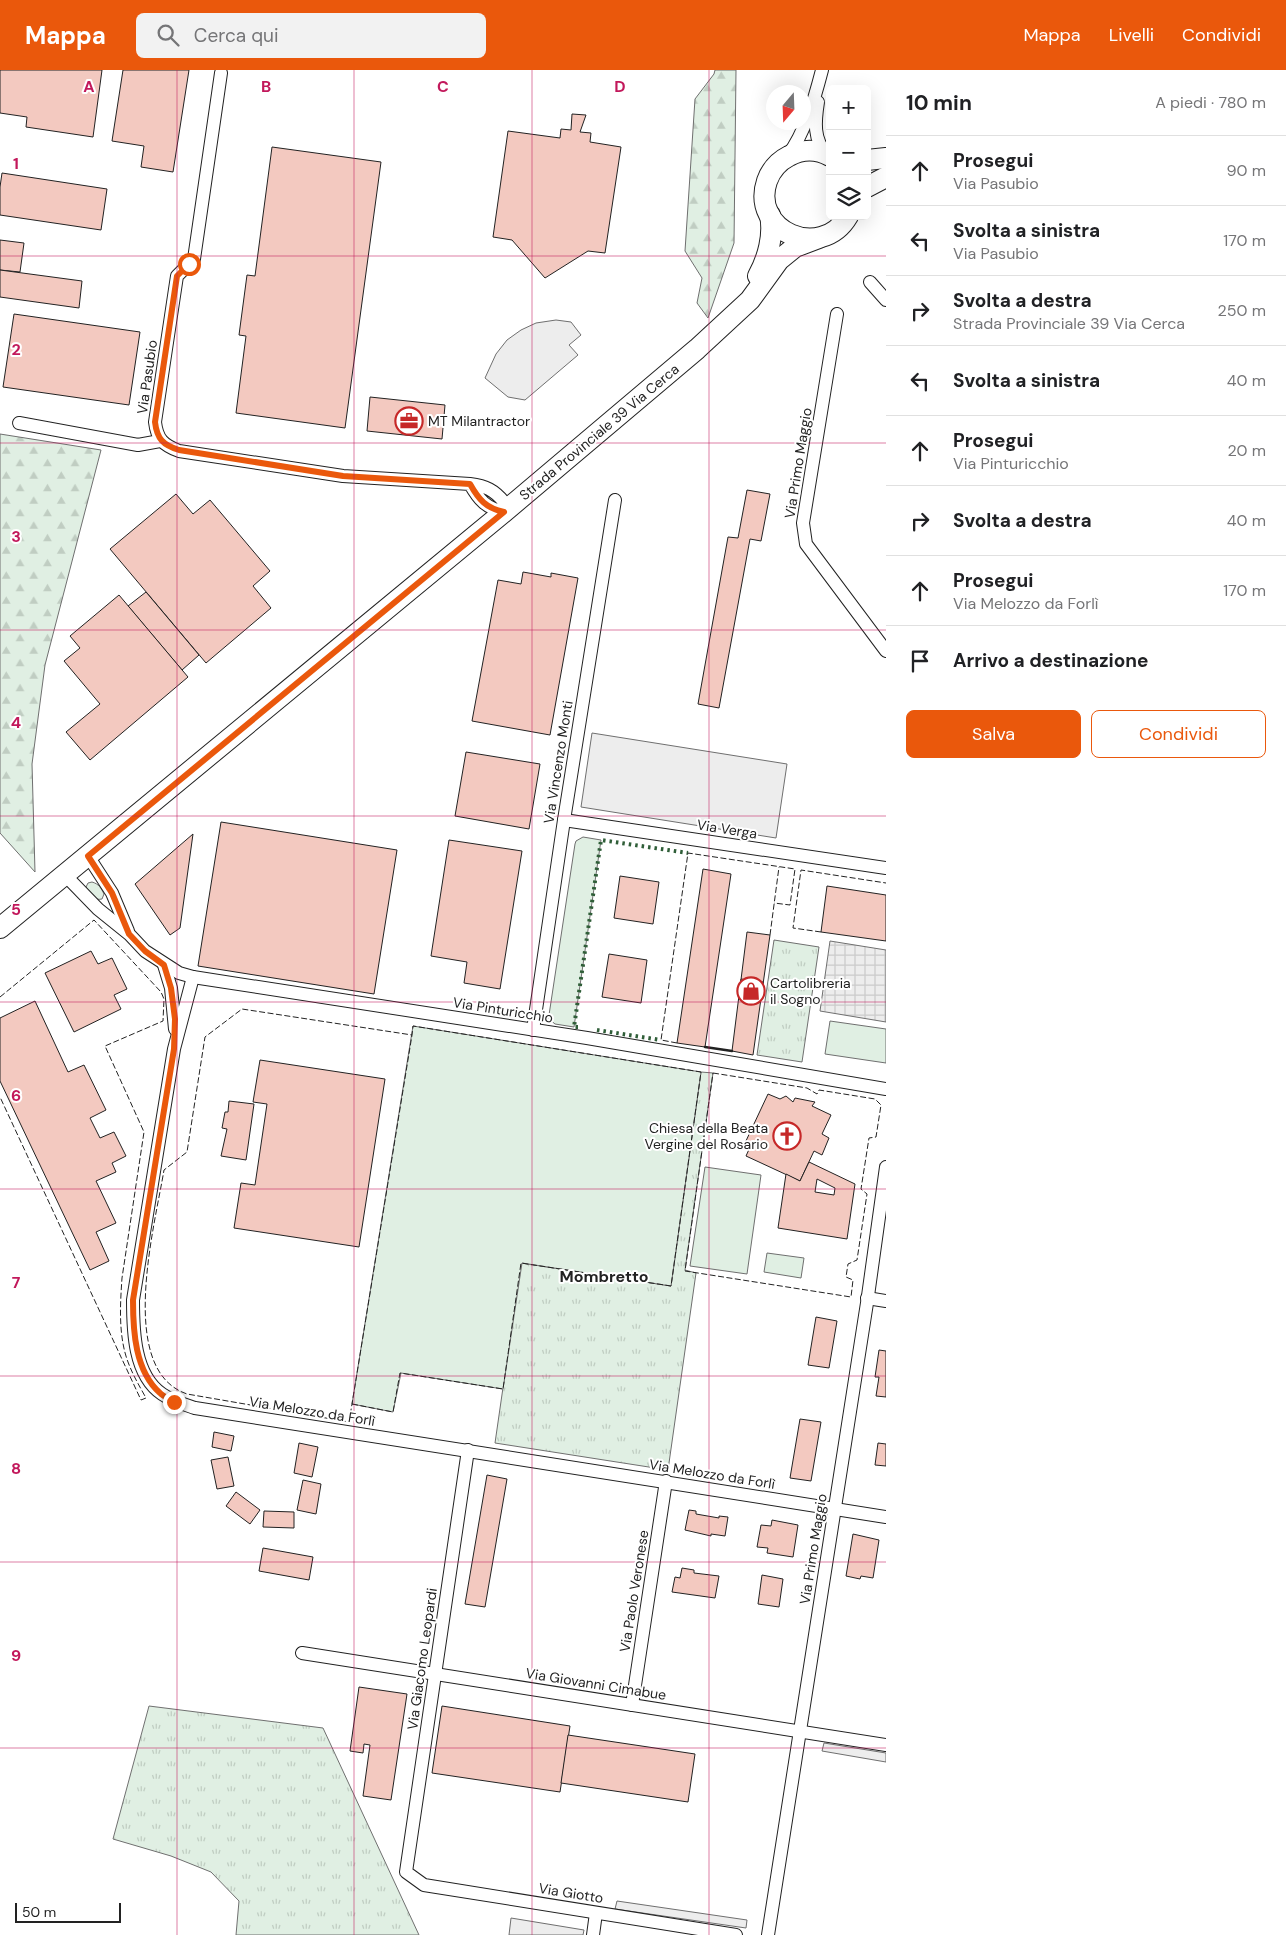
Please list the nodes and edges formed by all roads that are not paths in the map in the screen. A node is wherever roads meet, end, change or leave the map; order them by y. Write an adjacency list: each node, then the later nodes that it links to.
1 (221, 73): 18 (street, Via Pasubio)
2 (821, 75): 3 (street); 5 (street)
3 (826, 153)
4 (826, 154): 5 (main road)
5 (786, 157): 10 (main road, Strada Provinciale 39 Via Cerca)
6 (886, 158): 7 (main road)
7 (871, 160)
8 (886, 177): 9 (main road)
9 (871, 185)
10 (770, 215): 12 (main road); 16 (main road, Strada Provinciale 39 Via Cerca)
11 (845, 220): 12 (main road, Strada Provinciale 39 Via Cerca)
12 (819, 238): 16 (main road, Strada Provinciale 39 Via Cerca)
13 (870, 282): 14 (street)
14 (886, 300)
15 (837, 314): 21 (street, Via Primo Maggio)
16 (732, 315): 20 (main road, Strada Provinciale 39 Via Cerca)
17 (19, 424): 18 (street)
18 (160, 441): 20 (street)
19 (616, 500): 22 (street, Via Vincenzo Monti)
20 (504, 512): 23 (main road, Strada Provinciale 39 Via Cerca)
21 (886, 651)
22 (564, 820): 24 (street, Via Verga); 30 (street, Via Vincenzo Monti)
23 (88, 856): 25 (main road, Strada Provinciale 39 Via Cerca); 27 (street)
24 (886, 868)
25 (65, 875): 26 (main road, Strada Provinciale 39 Via Cerca); 27 (street)
26 (0, 928)
27 (129, 934): 28 (street, Via Pinturicchio)
28 (164, 965): 29 (street, Via Pinturicchio); 31 (street)
29 (192, 977): 30 (street, Via Pinturicchio); 31 (street, Via Melozzo da Forlì)
30 (533, 1030): 32 (street, Via Pinturicchio)
31 (174, 1049): 36 (street, Via Melozzo da Forlì)
32 (886, 1089)
33 (886, 1167): 34 (street, Via Primo Maggio)
34 (867, 1298): 35 (street); 38 (street, Via Primo Maggio)
35 (886, 1301)
36 (468, 1450): 37 (street, Via Melozzo da Forlì); 41 (street, Via Giacomo Leopardi)
37 (666, 1481): 38 (street, Via Melozzo da Forlì); 42 (street, Via Paolo Veronese)
38 (834, 1509): 39 (street, Via Melozzo da Forlì); 43 (street, Via Primo Maggio)
39 (886, 1517)
40 (302, 1653): 41 (street, Via Giovanni Cimabue)
41 (435, 1674): 42 (street, Via Giovanni Cimabue); 45 (street, Via Giacomo Leopardi)
42 (632, 1705): 43 (street, Via Giovanni Cimabue)
43 (800, 1732): 44 (street, Via Giovanni Cimabue); 49 (street, Via Primo Maggio)
44 (886, 1745)
45 (406, 1872): 46 (street, Via Giotto)
46 (596, 1913): 47 (street); 48 (street, Via Giotto)
47 (593, 1935)
48 (736, 1935)
49 (768, 1935)

